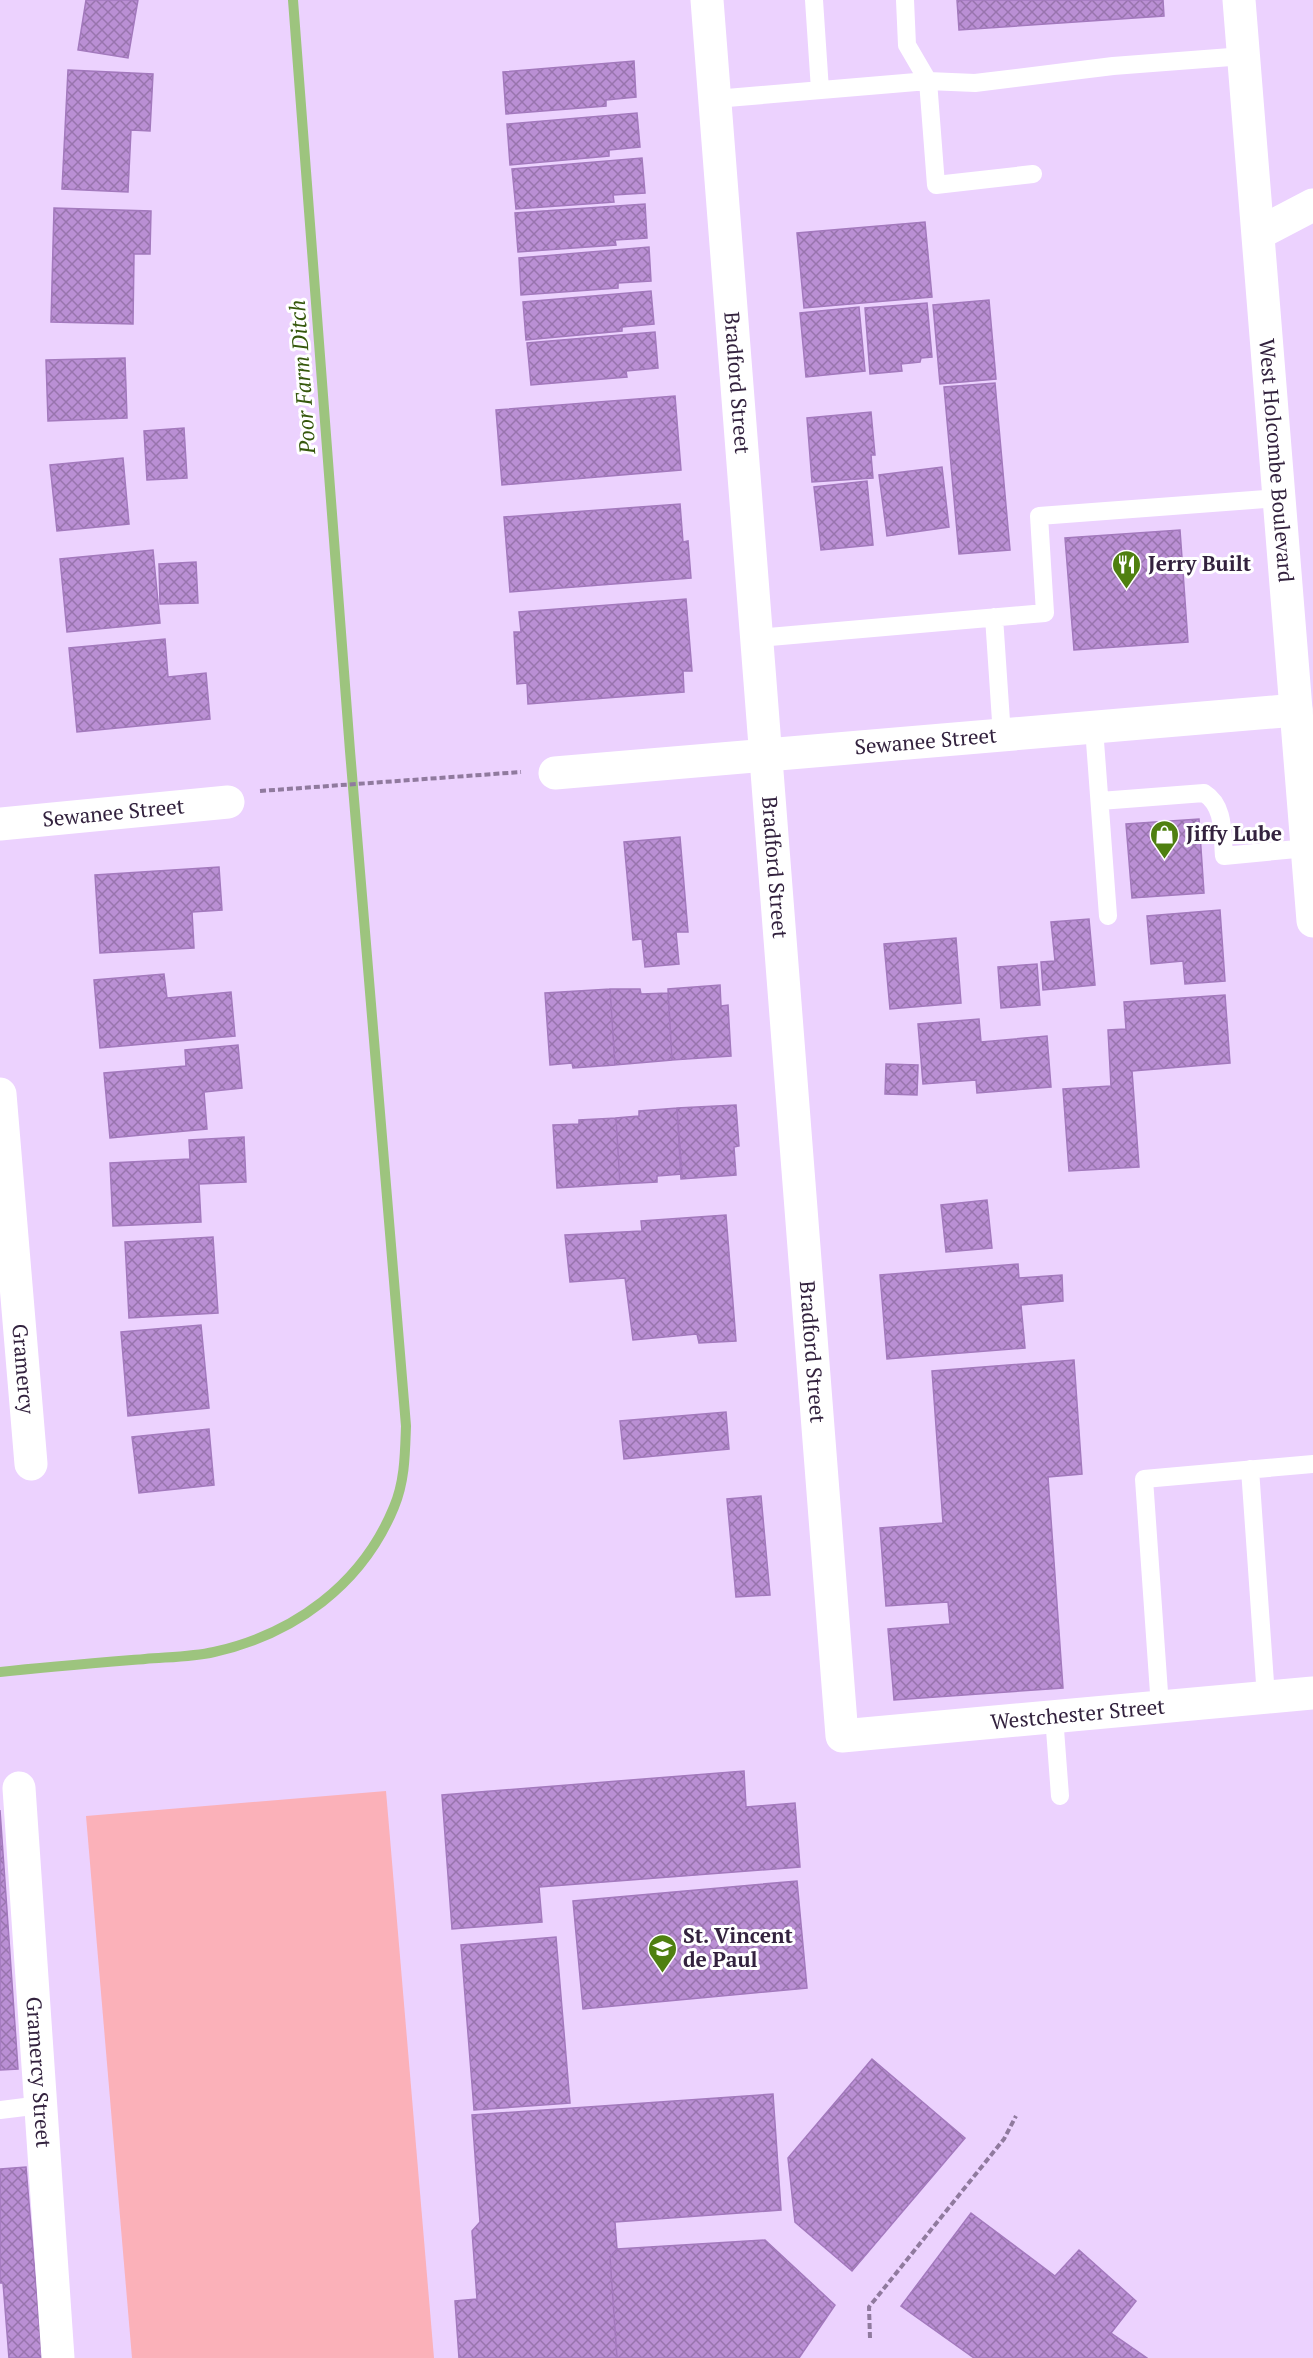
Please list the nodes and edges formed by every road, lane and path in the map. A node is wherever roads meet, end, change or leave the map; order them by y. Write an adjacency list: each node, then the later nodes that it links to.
1 (707, 0): 8 (street, Bradford Street)
2 (814, 0): 7 (lane)
3 (904, 0): 6 (lane)
4 (1239, 0): 5 (street, West Holcombe Boulevard)
5 (1244, 56): 6 (lane); 11 (street, West Holcombe Boulevard)
6 (928, 81): 7 (lane); 9 (lane)
7 (820, 90): 8 (lane)
8 (715, 99): 14 (street, Bradford Street)
9 (1034, 174)
10 (1313, 205): 11 (street)
11 (1259, 233): 12 (street, West Holcombe Boulevard)
12 (1279, 498): 13 (lane); 15 (street, West Holcombe Boulevard)
13 (994, 617): 14 (lane); 17 (lane)
14 (758, 638): 18 (street, Bradford Street)
15 (1305, 716): 16 (street, Sewanee Street); 24 (street, West Holcombe Boulevard)
16 (1094, 728): 17 (street, Sewanee Street); 21 (lane)
17 (1002, 736): 18 (street, Sewanee Street)
18 (767, 756): 19 (street, Sewanee Street); 35 (street, Bradford Street)
19 (555, 773): 20 (path)
20 (292, 787)
21 (1100, 801): 24 (lane); 25 (lane)
22 (228, 802): 23 (street, Sewanee Street)
23 (0, 824)
24 (1307, 848): 26 (street, West Holcombe Boulevard)
25 (1108, 916)
26 (1313, 921)
27 (0, 1094): 28 (street, Gramercy)
28 (31, 1464)
29 (1313, 1464): 30 (lane)
30 (1250, 1469): 32 (lane); 33 (lane)
31 (1313, 1693): 32 (street, Westchester Street)
32 (1266, 1697): 33 (street, Westchester Street)
33 (1160, 1707): 34 (street, Westchester Street)
34 (1054, 1716): 35 (street, Westchester Street); 37 (lane)
35 (842, 1736)
36 (19, 1788): 38 (street, Gramercy Street)
37 (1060, 1796)
38 (41, 2105): 39 (lane); 42 (street, Gramercy Street)
39 (0, 2110)
40 (1016, 2116): 41 (path)
41 (870, 2338)
42 (58, 2358)

